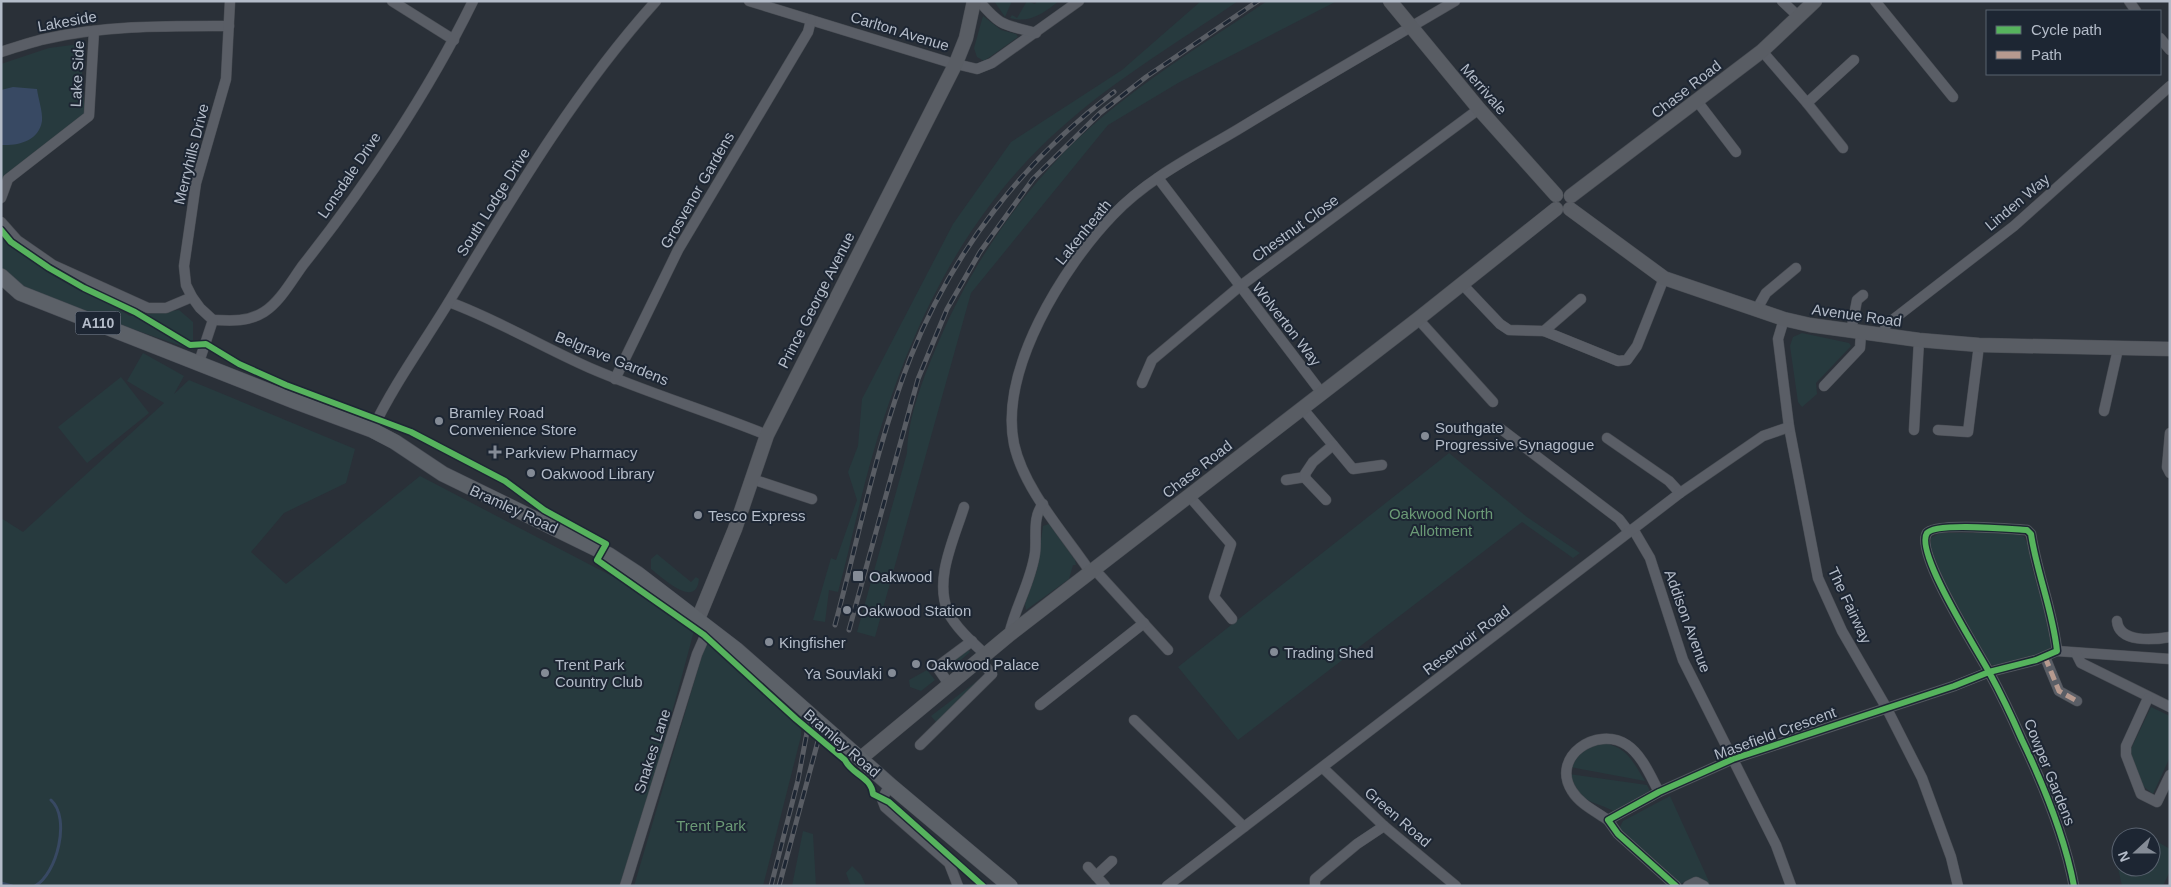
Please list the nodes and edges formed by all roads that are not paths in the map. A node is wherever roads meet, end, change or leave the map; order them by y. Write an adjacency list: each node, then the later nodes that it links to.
1 (230, 1): 16 (street, Merryhills Drive)
2 (392, 1): 21 (street)
3 (473, 1): 21 (street, Lonsdale Drive)
4 (656, 1): 46 (street, South Lodge Drive)
5 (749, 1): 15 (street, Carlton Avenue)
6 (974, 1): 26 (street, Prince George Avenue)
7 (979, 1): 19 (street)
8 (1079, 1): 19 (street, Carlton Avenue)
9 (1390, 1): 17 (street, Merrivale)
10 (1455, 1): 17 (street, Lakenheath)
11 (1782, 1): 14 (street)
12 (1815, 1): 14 (street, Chase Road)
13 (1875, 1): 28 (street)
14 (1799, 17): 23 (street, Chase Road)
15 (811, 20): 26 (street, Carlton Avenue); 59 (street, Grosvenor Gardens)
16 (229, 26): 18 (street, Lakeside); 44 (street, Merryhills Drive)
17 (1409, 28): 31 (street, Merrivale); 34 (street, Lakenheath)
18 (94, 31): 24 (street, Lakeside); 35 (street, Lake Side)
19 (1036, 32): 26 (street, Carlton Avenue)
20 (2161, 39): 22 (street)
21 (454, 40): 49 (street, Lonsdale Drive)
22 (2170, 50)
23 (1762, 51): 29 (street, Chase Road); 30 (street)
24 (1, 52)
25 (1854, 60): 30 (street)
26 (956, 63): 72 (street, Prince George Avenue)
27 (2170, 86): 53 (street, Linden Way)
28 (1953, 98)
29 (1697, 101): 33 (street); 36 (street, Chase Road)
30 (1806, 103): 32 (street)
31 (1479, 109): 36 (street, Merrivale); 42 (street, Chestnut Close)
32 (1844, 148)
33 (1736, 152)
34 (1158, 178): 42 (street, Wolverton Way); 84 (street, Lakenheath)
35 (1, 198)
36 (1563, 202): 40 (street, Avenue Road); 41 (street, Chase Road)
37 (1, 222): 44 (street)
38 (1796, 268): 47 (street)
39 (1, 276): 58 (main road, A110)
40 (1664, 278): 47 (street, Avenue Road); 51 (street)
41 (1462, 284): 50 (street, Chase Road); 51 (street)
42 (1240, 287): 60 (street, Chestnut Close); 62 (street, Wolverton Way)
43 (1863, 295): 52 (street)
44 (192, 297): 49 (street, Merryhills Drive)
45 (1581, 299): 51 (street)
46 (449, 302): 59 (street, Belgrave Gardens); 67 (street, South Lodge Drive)
47 (1757, 309): 48 (street, Avenue Road)
48 (1784, 319): 52 (street, Avenue Road); 66 (street, The Fairway)
49 (213, 320): 58 (street)
50 (1418, 320): 62 (street, Chase Road); 63 (street)
51 (1544, 332)
52 (1856, 332): 53 (street, Avenue Road); 61 (street)
53 (1883, 336): 54 (street, Avenue Road)
54 (1920, 340): 55 (street, Avenue Road); 69 (street)
55 (1979, 345): 56 (street, Avenue Road); 70 (street)
56 (2118, 349): 57 (street, Avenue Road); 65 (street)
57 (2170, 349)
58 (199, 362): 67 (main road, Bramley Road / A110)
59 (616, 379): 72 (street, Belgrave Gardens)
60 (1142, 383)
61 (1824, 386)
62 (1321, 392): 64 (street, Chase Road)
63 (1493, 402)
64 (1303, 409): 74 (street); 81 (street, Chase Road)
65 (2104, 411)
66 (1789, 427): 80 (street, Reservoir Road); 106 (street, The Fairway)
67 (372, 430): 90 (main road, Bramley Road / A110)
68 (1501, 430): 86 (street, Addison Avenue)
69 (1914, 430)
70 (1938, 430)
71 (2170, 433): 76 (street)
72 (767, 435): 78 (street, Prince George Avenue)
73 (1608, 438): 80 (street)
74 (1333, 445): 75 (street); 77 (street)
75 (1382, 465)
76 (2168, 470)
77 (1305, 477): 79 (street); 83 (street)
78 (752, 479): 82 (street); 90 (street, Prince George Avenue)
79 (1286, 480)
80 (1680, 493): 86 (street, Reservoir Road)
81 (1188, 496): 87 (street, Chase Road); 88 (street)
82 (812, 499)
83 (1326, 500)
84 (1043, 504): 87 (street, Lakenheath); 92 (street)
85 (964, 507): 94 (street)
86 (1631, 531): 111 (street, Addison Avenue); 112 (street, Reservoir Road)
87 (1093, 572): 91 (street, Lakenheath); 92 (street, Chase Road)
88 (1232, 619)
89 (2117, 620): 93 (street)
90 (703, 623): 110 (main road, Bramley Road / A110); 122 (street, Snakes Lane)
91 (1144, 623): 95 (street, Lakenheath); 105 (street)
92 (1008, 635): 99 (street, Chase Road)
93 (2170, 637)
94 (972, 641): 99 (street); 102 (street)
95 (1168, 650)
96 (2057, 652): 97 (street); 98 (street); 101 (street, Cowper Gardens)
97 (2076, 653): 100 (street); 103 (street)
98 (2045, 656): 101 (street); 104 (street)
99 (983, 658): 102 (street, Chase Road); 109 (street)
100 (2170, 659)
101 (1989, 672): 106 (street, Masefield Crescent); 134 (street, Cowper Gardens)
102 (950, 684): 110 (street, Chase Road)
103 (2148, 698): 107 (street); 113 (street)
104 (2077, 701)
105 (1040, 705)
106 (1886, 707): 111 (street, Masefield Crescent); 133 (street, The Fairway)
107 (2170, 707)
108 (1134, 720): 118 (street)
109 (920, 745)
110 (861, 758): 114 (main road, Bramley Road / A110)
111 (1733, 759): 115 (street, Masefield Crescent); 132 (street, Addison Avenue)
112 (1322, 768): 117 (street, Green Road); 118 (street, Reservoir Road)
113 (2170, 775)
114 (890, 786): 123 (street, Bramley Road); 124 (main road, Bramley Road / A110)
115 (1659, 792): 116 (street, Masefield Crescent); 116 (street)
116 (1608, 820): 129 (street)
117 (1384, 826): 127 (street); 128 (street, Green Road)
118 (1244, 827): 126 (street, Reservoir Road)
119 (1112, 861): 121 (street)
120 (1088, 867): 121 (street)
121 (1096, 876): 125 (street)
122 (625, 886)
123 (958, 886)
124 (1010, 886)
125 (1105, 886)
126 (1167, 886)
127 (1315, 886)
128 (1456, 886)
129 (1676, 886)
130 (1688, 886): 131 (street)
131 (1704, 886)
132 (1791, 886)
133 (1958, 886)
134 (2074, 886)

